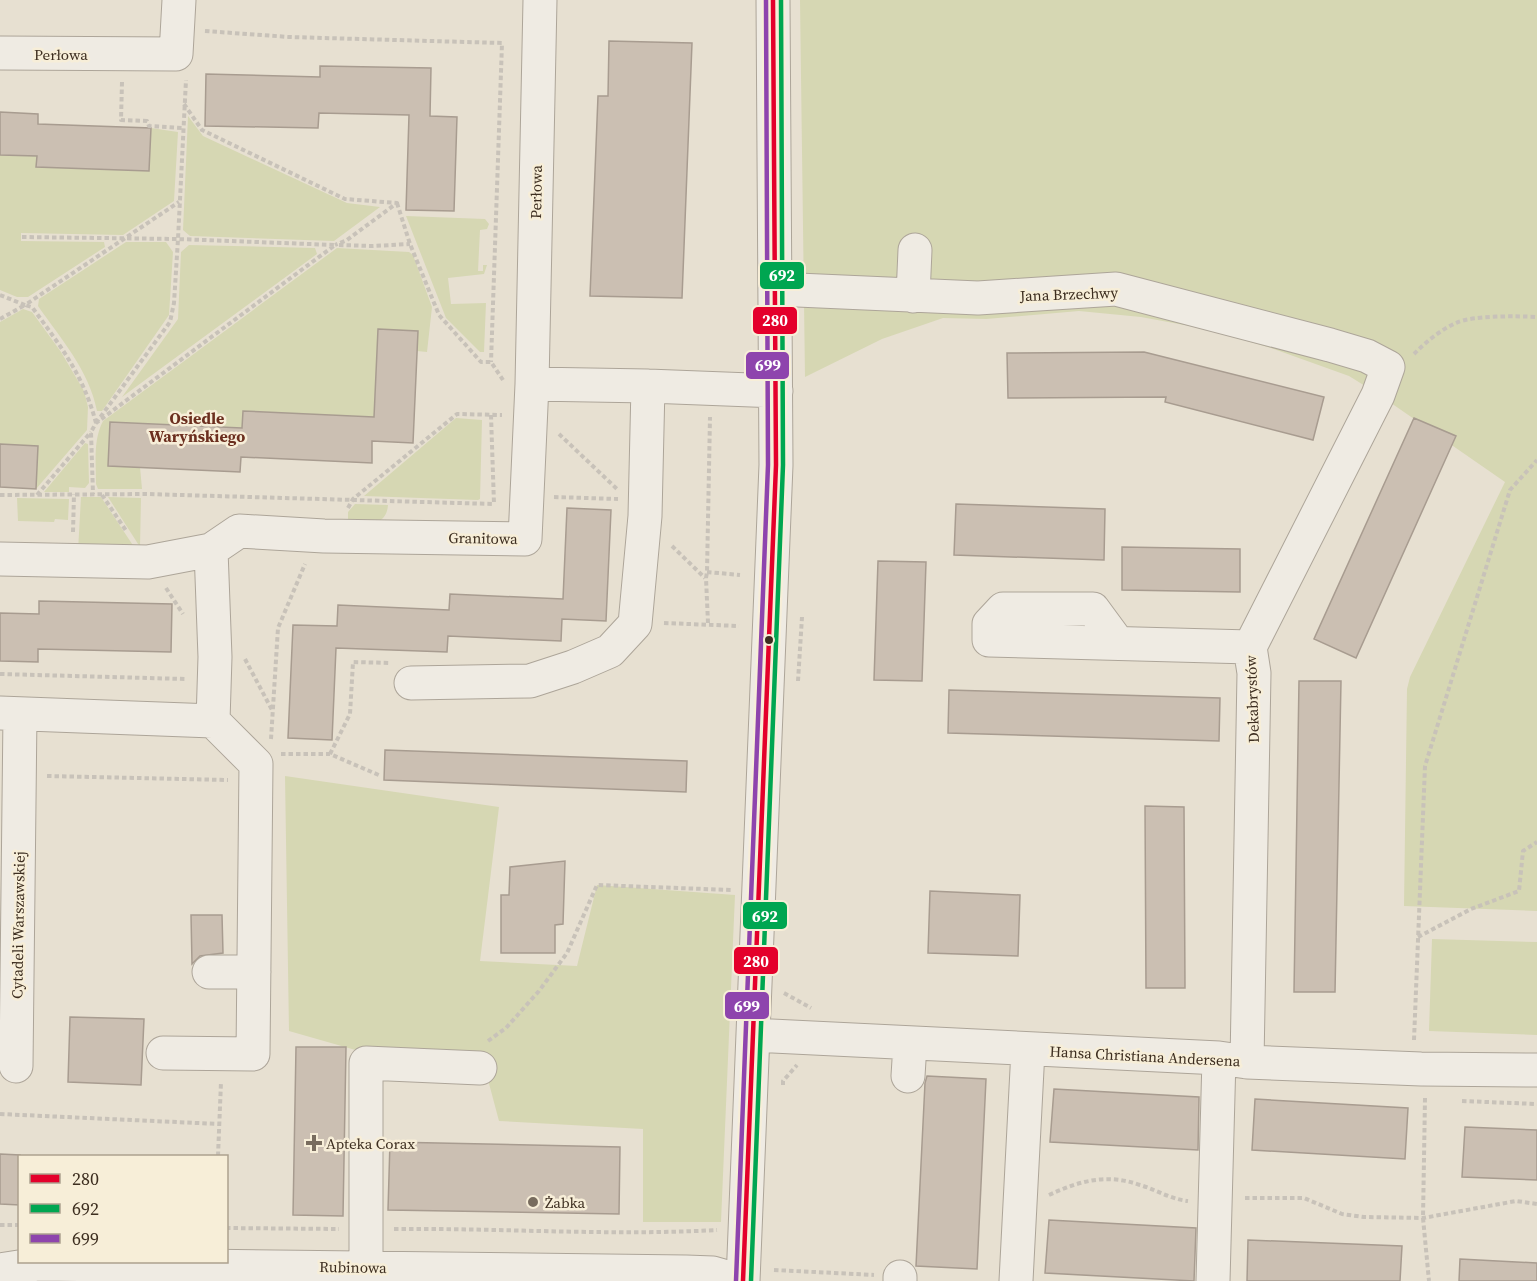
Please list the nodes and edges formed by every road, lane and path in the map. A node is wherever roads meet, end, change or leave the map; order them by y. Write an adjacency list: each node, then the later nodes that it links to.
1 (179, 0): 5 (street, Perłowa)
2 (540, 0): 26 (street, Perłowa)
3 (773, 0): 18 (street)
4 (198, 30): 24 (path)
5 (0, 53)
6 (186, 70): 8 (path)
7 (122, 75): 9 (path)
8 (184, 104): 9 (path); 11 (path)
9 (183, 128): 10 (path)
10 (179, 202): 13 (path); 14 (path)
11 (397, 203): 15 (path); 16 (path)
12 (22, 237): 13 (path)
13 (125, 238): 14 (path); 21 (path)
14 (178, 239): 16 (path); 32 (path)
15 (410, 244): 16 (path); 24 (path)
16 (335, 245): 32 (path)
17 (915, 250): 20 (street)
18 (775, 289): 20 (street, Jana Brzechwy); 28 (street)
19 (0, 295): 21 (path)
20 (913, 296): 25 (street, Jana Brzechwy)
21 (25, 305): 23 (path); 32 (path)
22 (1537, 317): 25 (path)
23 (0, 319)
24 (491, 362): 26 (path)
25 (1388, 368): 62 (street, Dekabrystów)
26 (520, 385): 27 (street); 50 (street, Granitowa)
27 (648, 386): 28 (street); 67 (street)
28 (776, 391): 84 (street)
29 (491, 415): 31 (path); 44 (path); 46 (path)
30 (710, 415): 53 (path)
31 (506, 416)
32 (96, 423): 34 (path)
33 (552, 429): 36 (path)
34 (92, 432): 38 (path); 41 (path)
35 (1537, 460): 79 (path)
36 (620, 491)
37 (74, 494): 38 (path); 41 (path); 47 (path)
38 (93, 494): 39 (path)
39 (102, 494): 44 (path); 48 (path)
40 (0, 495): 41 (path)
41 (37, 495)
42 (551, 496): 43 (path)
43 (628, 499)
44 (353, 500): 46 (path)
45 (499, 503): 46 (path)
46 (493, 504)
47 (74, 524)
48 (127, 532)
49 (672, 545): 55 (path)
50 (211, 550): 52 (street, Granitowa); 70 (street)
51 (309, 555): 68 (path)
52 (0, 559)
53 (707, 572): 54 (path); 55 (path)
54 (740, 575)
55 (706, 578): 59 (path)
56 (164, 585): 57 (path)
57 (188, 621)
58 (660, 623): 59 (path)
59 (708, 623): 60 (path)
60 (739, 626)
61 (1118, 643): 62 (street)
62 (1250, 647): 90 (street, Dekabrystów)
63 (240, 651): 68 (path)
64 (353, 662): 73 (path)
65 (0, 674): 66 (path)
66 (169, 679)
67 (411, 683)
68 (272, 711): 71 (path)
69 (10, 714): 70 (street); 76 (street, Cytadeli Warszawskiej)
70 (213, 722): 81 (street)
71 (274, 747)
72 (277, 754): 73 (path)
73 (330, 754): 74 (path)
74 (381, 776)
75 (234, 780): 76 (path)
76 (19, 781): 92 (street, Cytadeli Warszawskiej)
77 (1537, 842): 79 (path)
78 (738, 890): 93 (path)
79 (1417, 937): 86 (path)
80 (209, 972): 81 (street)
81 (254, 972): 89 (street)
82 (784, 983): 83 (path)
83 (819, 1012)
84 (753, 1035): 85 (street, Hansa Christiana Andersena); 119 (street)
85 (910, 1044): 87 (street, Hansa Christiana Andersena); 96 (street)
86 (1413, 1046)
87 (1028, 1050): 90 (street, Hansa Christiana Andersena); 109 (street)
88 (163, 1053): 89 (street)
89 (222, 1054): 104 (path)
90 (1233, 1060): 95 (street, Hansa Christiana Andersena); 122 (street, Dekabrystów)
91 (799, 1064): 97 (path)
92 (16, 1066)
93 (442, 1066): 94 (street); 114 (street)
94 (480, 1068)
95 (1537, 1070)
96 (908, 1076)
97 (782, 1091)
98 (1425, 1091): 99 (path)
99 (1425, 1100): 100 (path); 110 (path)
100 (1437, 1100)
101 (1459, 1101): 102 (path)
102 (1537, 1104)
103 (0, 1114): 104 (path)
104 (219, 1124): 105 (path)
105 (218, 1155)
106 (1245, 1198): 110 (path)
107 (1198, 1202): 109 (path)
108 (1537, 1204): 110 (path)
109 (1020, 1210): 121 (street)
110 (1423, 1218): 123 (path)
111 (0, 1225): 112 (path)
112 (18, 1225)
113 (228, 1228): 114 (path)
114 (366, 1230): 115 (path); 116 (street)
115 (685, 1232)
116 (366, 1267): 117 (street, Rubinowa); 119 (street, Rubinowa)
117 (0, 1270)
118 (900, 1279): 120 (path)
119 (742, 1281)
120 (774, 1281)
121 (1016, 1281)
122 (1213, 1281)
123 (1429, 1281)

